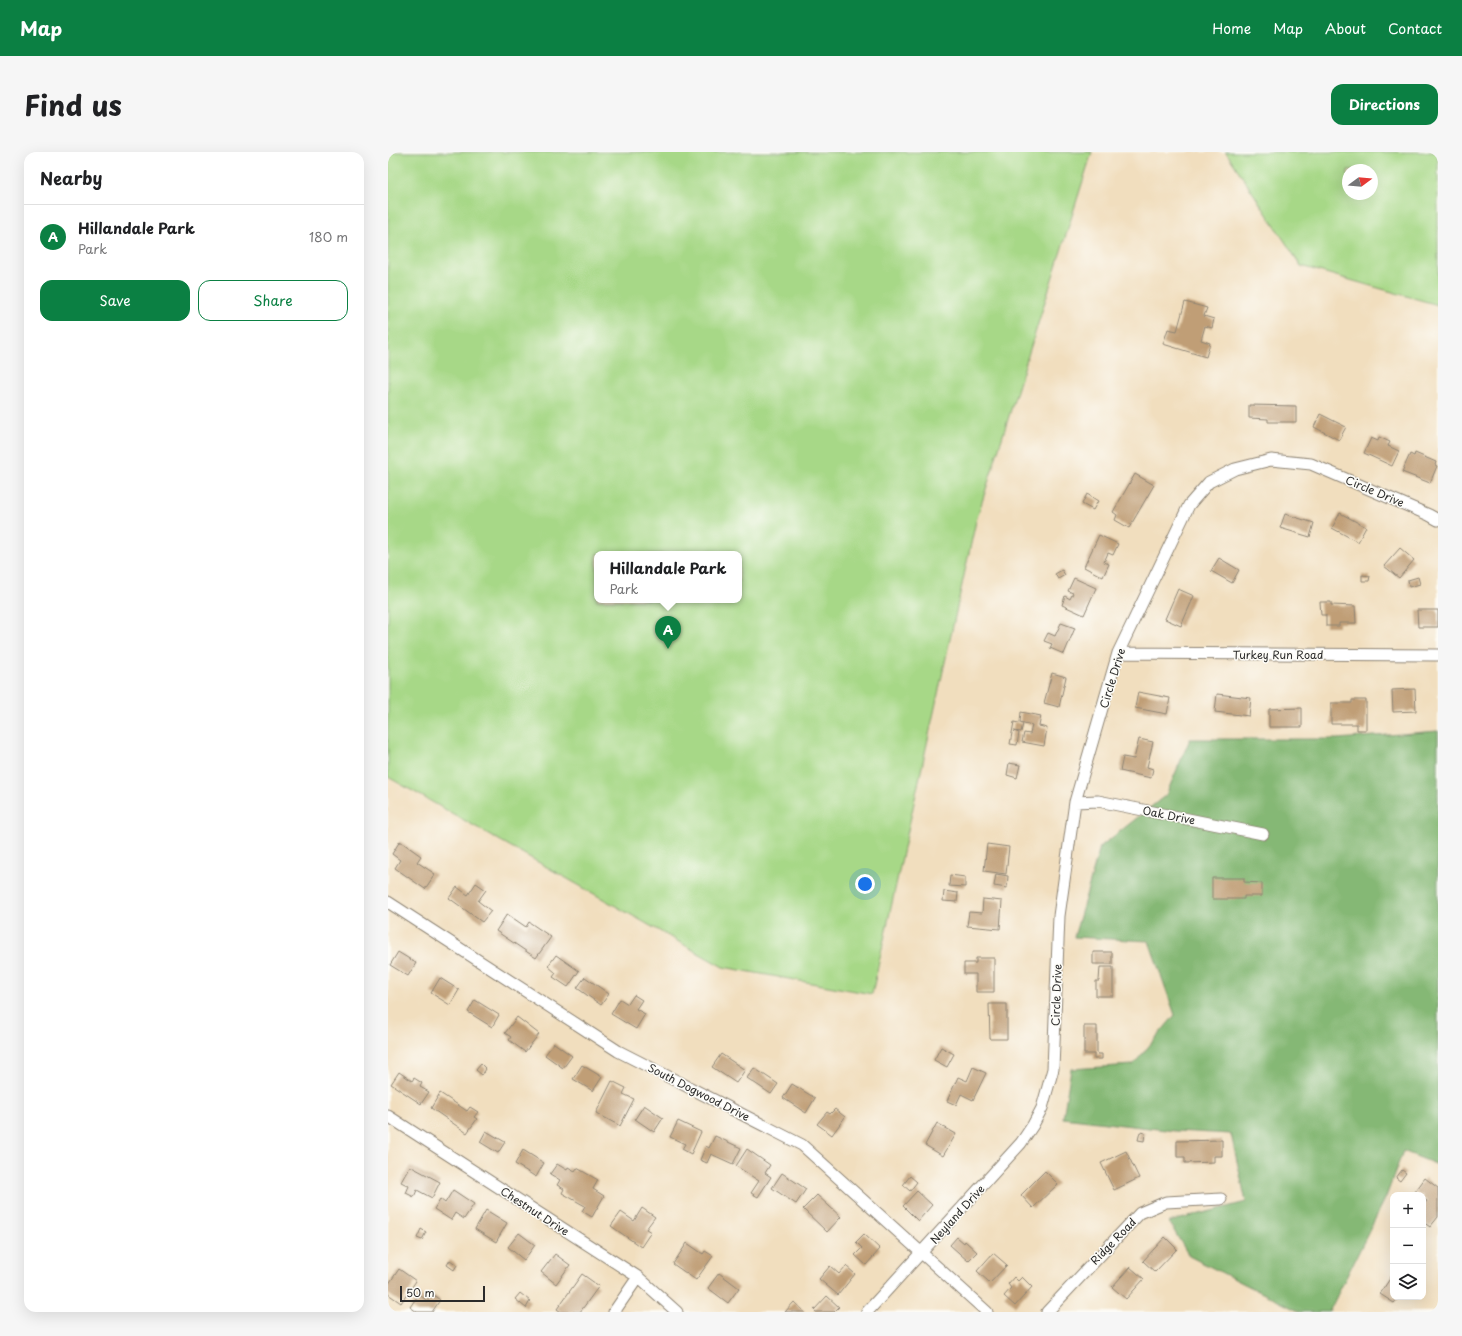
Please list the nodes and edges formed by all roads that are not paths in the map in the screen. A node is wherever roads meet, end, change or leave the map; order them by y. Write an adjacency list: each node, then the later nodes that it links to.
1 (1438, 520): 2 (street, Circle Drive)
2 (1118, 653): 3 (street, Turkey Run Road); 4 (street, Circle Drive)
3 (1438, 655)
4 (1075, 802): 5 (street, Oak Drive); 7 (street, Circle Drive)
5 (1262, 834)
6 (388, 902): 10 (street, South Dogwood Drive)
7 (1040, 1111): 10 (street, Neyland Drive)
8 (388, 1116): 11 (street, Chestnut Drive)
9 (1221, 1199): 16 (street, Ridge Road)
10 (922, 1253): 14 (street, Neyland Drive); 15 (street, South Dogwood Drive)
11 (638, 1277): 12 (street); 13 (street, Chestnut Drive)
12 (614, 1312)
13 (677, 1312)
14 (867, 1312)
15 (987, 1312)
16 (1047, 1312)

